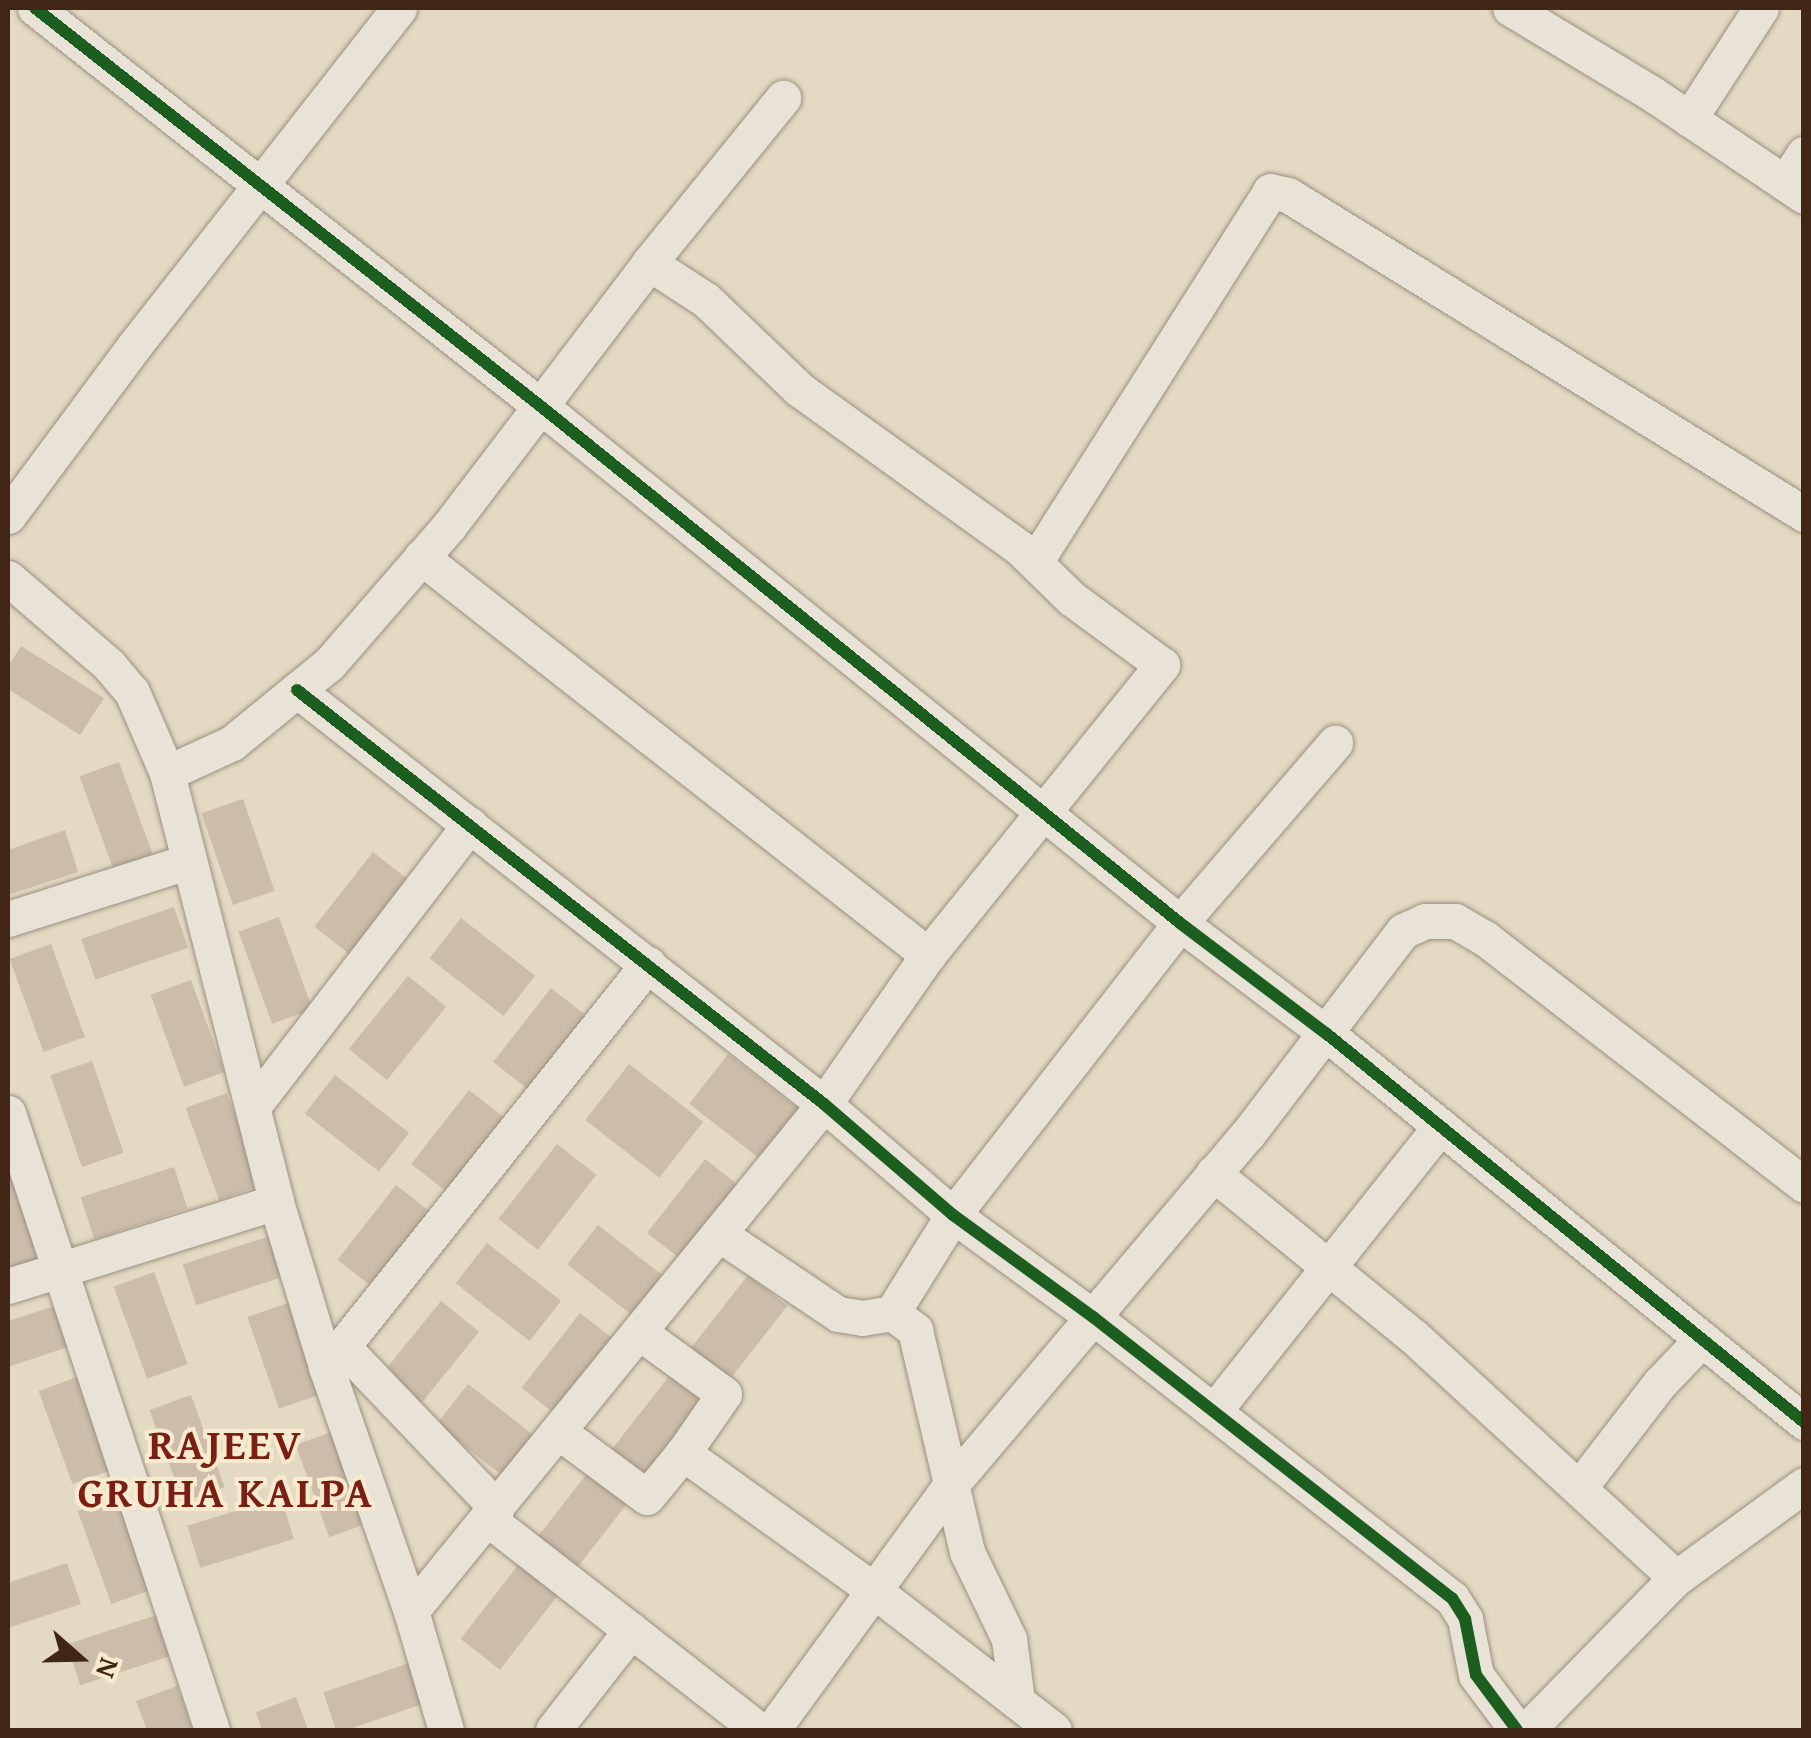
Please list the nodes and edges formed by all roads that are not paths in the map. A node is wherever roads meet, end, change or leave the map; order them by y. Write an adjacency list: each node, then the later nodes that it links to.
1 (35, 8): 8 (street)
2 (400, 8): 8 (street)
3 (1510, 8): 6 (street)
4 (1760, 8): 6 (street)
5 (784, 98): 9 (street)
6 (1689, 119): 7 (street)
7 (1797, 178)
8 (261, 185): 10 (street); 12 (street)
9 (649, 263): 10 (street); 14 (street)
10 (543, 408): 13 (street); 19 (street)
11 (1804, 514): 14 (street)
12 (8, 516)
13 (421, 557): 16 (street); 24 (street)
14 (1035, 562): 19 (street)
15 (8, 578): 18 (street)
16 (298, 690): 18 (street); 20 (street)
17 (1335, 743): 23 (street)
18 (167, 774): 21 (street)
19 (1042, 811): 23 (street); 24 (street)
20 (470, 825): 25 (street); 28 (street)
21 (186, 862): 22 (street); 28 (street)
22 (8, 919)
23 (1180, 922): 26 (street); 34 (street)
24 (928, 954): 27 (street)
25 (648, 964): 27 (street); 43 (street)
26 (1326, 1034): 30 (street); 31 (street); 32 (street)
27 (824, 1104): 34 (street); 35 (street)
28 (254, 1105): 33 (street)
29 (8, 1113): 37 (street)
30 (1441, 1126): 36 (street); 42 (street)
31 (1213, 1174): 36 (street); 40 (street)
32 (1804, 1185)
33 (276, 1202): 37 (street); 43 (street)
34 (953, 1215): 39 (street); 40 (street)
35 (719, 1234): 39 (street); 41 (street)
36 (1328, 1266): 44 (street); 50 (street)
37 (57, 1270): 38 (street); 57 (street)
38 (8, 1286)
39 (892, 1313): 49 (street)
40 (1092, 1316): 44 (street); 49 (street)
41 (639, 1332): 46 (street); 47 (street)
42 (1702, 1339): 45 (street); 50 (street)
43 (334, 1356): 51 (street); 54 (street)
44 (1214, 1411): 63 (street)
45 (1804, 1422)
46 (559, 1432): 47 (street); 51 (street)
47 (683, 1453): 53 (street)
48 (1804, 1484): 52 (street)
49 (950, 1486): 53 (street); 56 (street)
50 (1579, 1488): 52 (street)
51 (492, 1513): 54 (street); 55 (street)
52 (1676, 1578): 64 (street)
53 (872, 1589): 56 (street); 61 (street)
54 (411, 1610): 58 (street)
55 (631, 1630): 59 (street); 60 (street)
56 (1017, 1701): 62 (street)
57 (212, 1730)
58 (446, 1730)
59 (552, 1730)
60 (759, 1730)
61 (772, 1730)
62 (1054, 1730)
63 (1517, 1730)
64 (1527, 1730)

